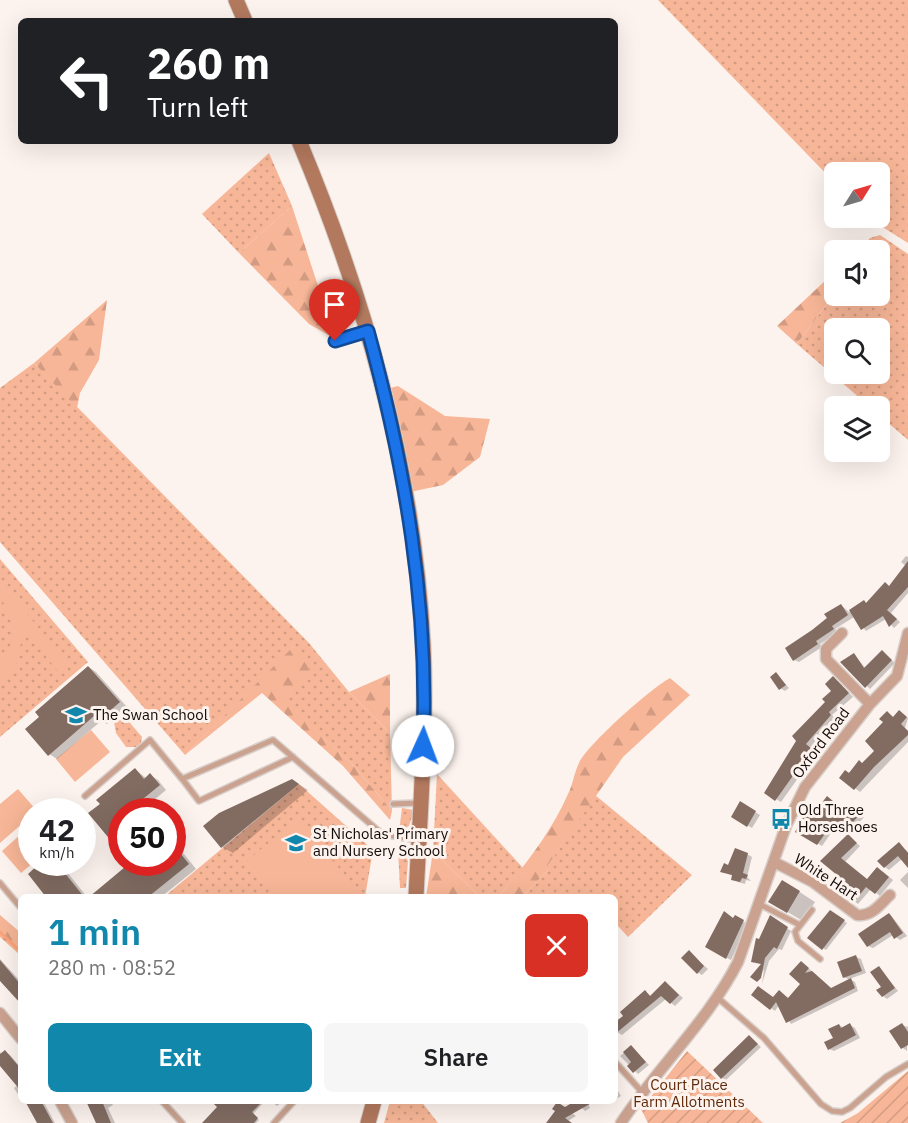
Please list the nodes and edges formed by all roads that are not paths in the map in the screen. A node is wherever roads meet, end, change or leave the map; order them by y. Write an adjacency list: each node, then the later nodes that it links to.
1 (236, 0): 2 (main road)
2 (244, 18)
3 (300, 144): 4 (main road)
4 (368, 331): 5 (lane); 13 (main road)
5 (335, 341)
6 (842, 633): 9 (street)
7 (908, 633): 8 (street)
8 (902, 677): 9 (street, Oxford Road)
9 (870, 704): 16 (street, Oxford Road)
10 (293, 757): 11 (lane); 11 (lane); 15 (lane)
11 (177, 772): 12 (lane)
12 (85, 796)
13 (420, 803): 14 (lane); 15 (main road)
14 (393, 804)
15 (418, 840): 19 (main road)
16 (774, 862): 21 (street, White Hart); 23 (street, Oxford Road)
17 (0, 883): 20 (lane)
18 (0, 891): 20 (lane)
19 (416, 894)
20 (10, 895): 22 (lane)
21 (890, 895)
22 (18, 904)
23 (759, 904): 25 (lane); 27 (street, Oxford Road)
24 (812, 910): 25 (lane)
25 (798, 924): 26 (lane)
26 (820, 958)
27 (718, 998): 30 (lane); 32 (street, Oxford Road)
28 (0, 1013): 29 (street)
29 (18, 1035)
30 (908, 1064)
31 (618, 1065): 32 (lane)
32 (642, 1092): 41 (street, Oxford Road)
33 (62, 1104): 37 (street)
34 (165, 1104): 38 (lane)
35 (291, 1104): 39 (lane)
36 (373, 1104): 40 (main road)
37 (72, 1123)
38 (182, 1123)
39 (274, 1123)
40 (368, 1123)
41 (621, 1123)

